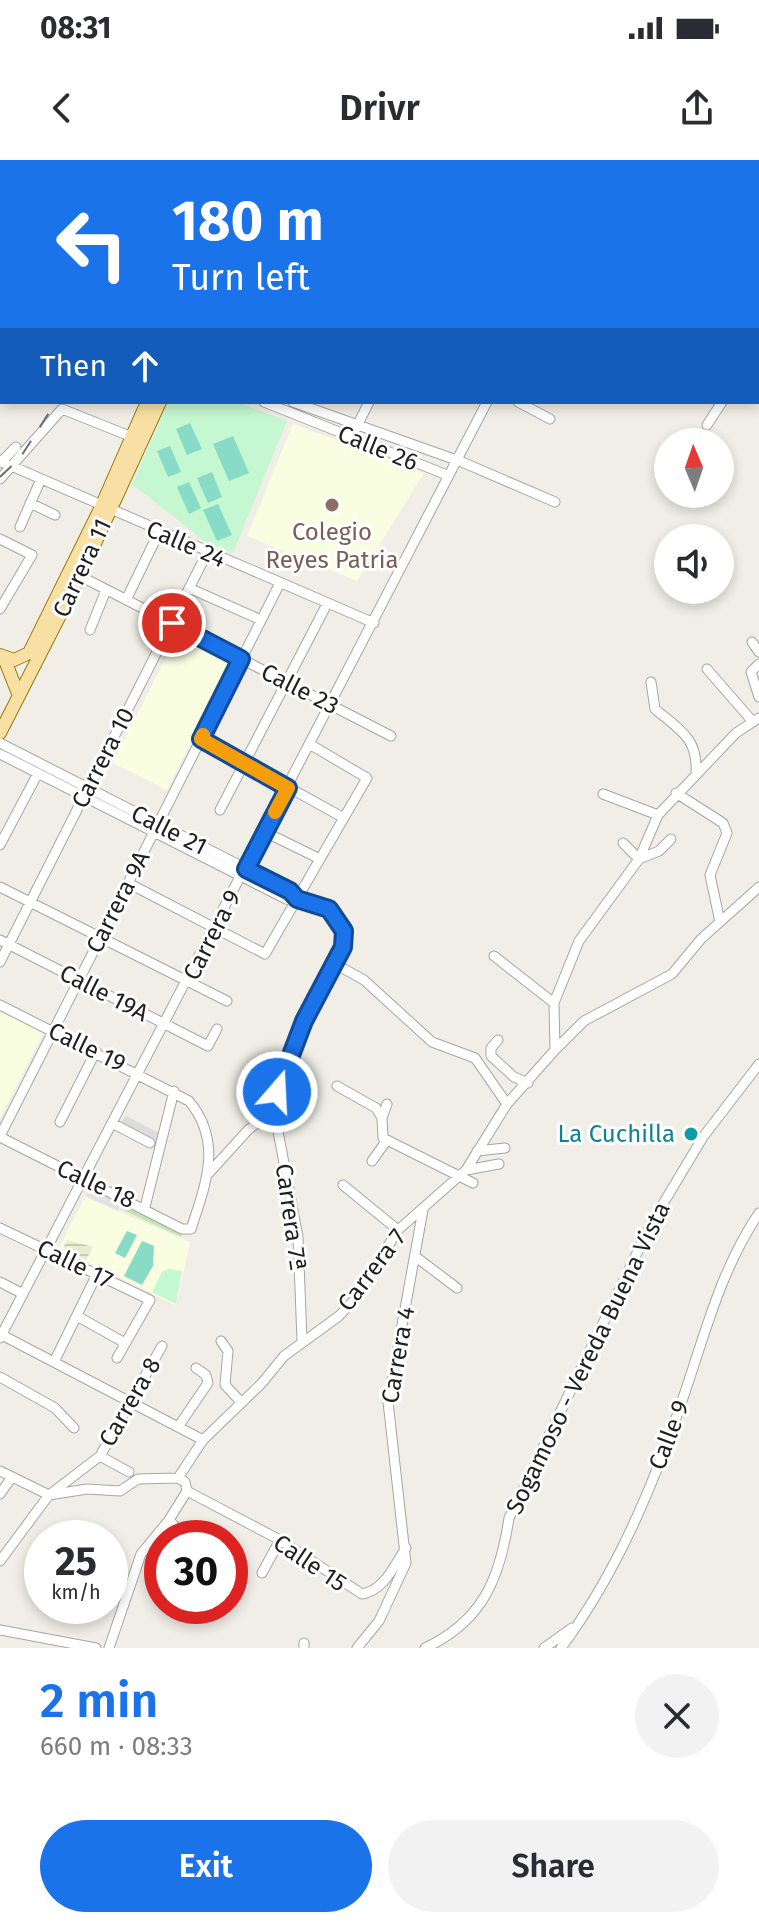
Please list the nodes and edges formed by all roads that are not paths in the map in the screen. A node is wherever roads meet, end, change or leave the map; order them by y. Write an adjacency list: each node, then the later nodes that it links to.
1 (146, 404): 12 (main road, Carrera 11)
2 (159, 404): 23 (main road, Carrera 11)
3 (269, 404): 13 (street, Calle 26)
4 (298, 404): 11 (street, Calle 26)
5 (368, 404): 11 (street)
6 (486, 404): 15 (street, Carrera 9)
7 (522, 404): 9 (street)
8 (719, 404): 10 (street)
9 (550, 419)
10 (707, 425)
11 (357, 426): 13 (street); 15 (street, Calle 26)
12 (132, 437): 17 (street); 23 (main road, Carrera 11)
13 (352, 437): 18 (street, Calle 26)
14 (16, 447): 16 (street)
15 (456, 460): 18 (street, Carrera 9); 21 (street, Calle 26)
16 (0, 462): 17 (street, Calle 24)
17 (14, 466): 19 (street); 20 (street, Calle 24)
18 (447, 475): 38 (street, Carrera 9)
19 (0, 479)
20 (41, 479): 22 (street); 23 (street, Calle 24)
21 (555, 502)
22 (30, 503): 24 (street); 25 (street)
23 (105, 509): 26 (street, Calle 24); 29 (main road, Carrera 11); 42 (main road, Carrera 11)
24 (55, 515)
25 (20, 527)
26 (159, 532): 28 (street, Calle 24); 33 (street)
27 (0, 539): 35 (street)
28 (207, 553): 30 (street, Calle 24); 31 (street, Carrera 10)
29 (80, 576): 32 (street, Calle 23); 48 (main road, Carrera 11)
30 (280, 583): 34 (street, Calle 24); 36 (street, Carrera 9A)
31 (189, 588): 36 (street); 37 (street, Carrera 10)
32 (106, 590): 33 (street, Calle 23); 39 (street)
33 (126, 600): 37 (street, Calle 23)
34 (327, 604): 38 (street, Calle 24); 46 (street)
35 (0, 609)
36 (261, 620): 43 (street, Carrera 9A)
37 (172, 623): 43 (street, Calle 23); 62 (street, Carrera 10)
38 (374, 623): 50 (street, Carrera 9)
39 (90, 630)
40 (752, 642): 41 (street)
41 (759, 652)
42 (2, 656): 48 (main road)
43 (241, 659): 46 (street, Calle 23); 54 (street, Carrera 9A)
44 (759, 664): 49 (street)
45 (707, 669): 51 (street)
46 (286, 682): 50 (street, Calle 23); 58 (street)
47 (651, 682): 60 (street)
48 (19, 696): 52 (main road, Carrera 11)
49 (759, 697)
50 (331, 705): 53 (street, Calle 23); 56 (street, Carrera 9)
51 (756, 720): 60 (street)
52 (0, 733)
53 (391, 736)
54 (201, 739): 58 (street); 68 (street, Carrera 9A)
55 (0, 743): 62 (street, Calle 21)
56 (311, 745): 61 (street, Carrera 9); 67 (street)
57 (0, 754): 59 (street, Calle 21)
58 (244, 764): 61 (street); 65 (street)
59 (38, 773): 62 (street, Calle 21); 72 (street)
60 (696, 773): 63 (street)
61 (288, 788): 67 (street); 69 (street, Carrera 9)
62 (85, 792): 68 (street, Calle 21); 80 (street, Carrera 10)
63 (676, 793): 66 (street); 81 (street)
64 (603, 794): 66 (street)
65 (220, 810)
66 (658, 815): 74 (street)
67 (344, 818): 73 (street)
68 (156, 828): 75 (street, Calle 21); 76 (street, Carrera 9A)
69 (265, 832): 73 (street); 75 (street, Carrera 9)
70 (671, 839): 74 (street)
71 (623, 843): 74 (street)
72 (0, 845)
73 (320, 859): 79 (street)
74 (639, 859): 91 (street)
75 (244, 873): 79 (street, Calle 21); 82 (street, Carrera 9)
76 (128, 883): 82 (street); 83 (street, Carrera 9A)
77 (0, 887): 80 (street)
78 (759, 887): 81 (street, Carrera 7)
79 (297, 899): 82 (street); 87 (street, Calle 21)
80 (29, 902): 83 (street); 84 (street, Carrera 10)
81 (720, 922): 97 (street, Carrera 7)
82 (214, 929): 89 (street, Carrera 9)
83 (100, 938): 88 (street, Carrera 9A); 89 (street)
84 (4, 942): 86 (street, Carrera 10); 88 (street, Calle 19A)
85 (494, 956): 91 (street)
86 (0, 962)
87 (335, 964): 105 (street); 106 (street, Carrera 7ª)
88 (79, 980): 93 (street, Calle 19A); 95 (street, Carrera 9A)
89 (188, 982): 90 (street); 93 (street, Carrera 9)
90 (227, 1001)
91 (554, 1003): 97 (street)
92 (0, 1005): 95 (street, Calle 19)
93 (166, 1025): 94 (street, Calle 19A); 100 (street, Carrera 9)
94 (217, 1029)
95 (53, 1030): 98 (street, Calle 19); 110 (street, Carrera 9A)
96 (498, 1040): 101 (street)
97 (555, 1050): 101 (street, Carrera 7)
98 (96, 1051): 100 (street, Calle 19); 108 (street)
99 (759, 1064): 167 (street, Sogamoso - Vereda Buena Vista)
100 (140, 1073): 103 (street, Calle 19); 109 (street, Carrera 9)
101 (528, 1083): 105 (street, Carrera 7)
102 (337, 1086): 107 (street)
103 (174, 1091): 118 (street); 122 (street)
104 (387, 1104): 107 (street)
105 (507, 1104): 114 (street, Carrera 7)
106 (274, 1110): 118 (street); 135 (street, Carrera 7ª)
107 (382, 1118): 111 (street)
108 (60, 1122)
109 (112, 1123): 112 (street); 119 (street, Carrera 9)
110 (0, 1136): 119 (street, Calle 18)
111 (385, 1139): 115 (street); 117 (street)
112 (150, 1143)
113 (505, 1148): 114 (street)
114 (477, 1151): 117 (street, Carrera 7)
115 (372, 1161)
116 (499, 1164): 117 (street)
117 (463, 1172): 120 (street); 123 (street, Carrera 7)
118 (209, 1173): 122 (street, Calle 18)
119 (82, 1179): 122 (street, Calle 18); 127 (street, Carrera 9)
120 (473, 1183)
121 (343, 1185): 126 (street)
122 (145, 1207)
123 (423, 1210): 126 (street, Carrera 7); 128 (street, Carrera 4)
124 (759, 1213): 162 (street, Calle 9)
125 (0, 1228): 127 (street, Calle 17)
126 (398, 1230): 135 (street, Carrera 7)
127 (47, 1250): 129 (street, Calle 17); 132 (street, Carrera 9)
128 (416, 1257): 131 (street); 158 (street, Carrera 4)
129 (97, 1274): 133 (street); 137 (street, Calle 17)
130 (0, 1282): 132 (street)
131 (457, 1288)
132 (23, 1294): 134 (street, Carrera 9)
133 (77, 1316): 137 (street); 140 (street)
134 (1, 1336): 140 (street)
135 (302, 1340): 144 (street, Carrera 7)
136 (221, 1341): 144 (street)
137 (125, 1343): 139 (street)
138 (162, 1346): 143 (street, Carrera 8)
139 (117, 1358)
140 (55, 1360): 143 (street)
141 (196, 1368): 145 (street)
142 (0, 1377): 146 (street)
143 (131, 1401): 145 (street); 148 (street, Carrera 8)
144 (241, 1402): 147 (street, Carrera 7)
145 (178, 1427): 147 (street)
146 (74, 1428)
147 (203, 1440): 152 (street, Carrera 7)
148 (100, 1456): 150 (street); 155 (street, Carrera 8)
149 (0, 1471): 151 (street)
150 (129, 1472)
151 (12, 1477): 154 (street); 155 (street)
152 (178, 1478): 153 (street, Calle 15); 155 (street)
153 (187, 1491): 156 (street); 157 (street, Calle 15)
154 (0, 1494)
155 (49, 1495): 160 (street, Carrera 8)
156 (169, 1520)
157 (280, 1540): 158 (street, Calle 15); 161 (street)
158 (406, 1548): 166 (street, Carrera 4)
159 (144, 1550): 165 (street)
160 (0, 1561)
161 (262, 1573)
162 (581, 1621): 168 (street); 169 (street, Calle 9)
163 (0, 1630): 164 (street)
164 (96, 1648)
165 (109, 1648)
166 (357, 1648)
167 (425, 1648)
168 (544, 1648)
169 (561, 1648)

